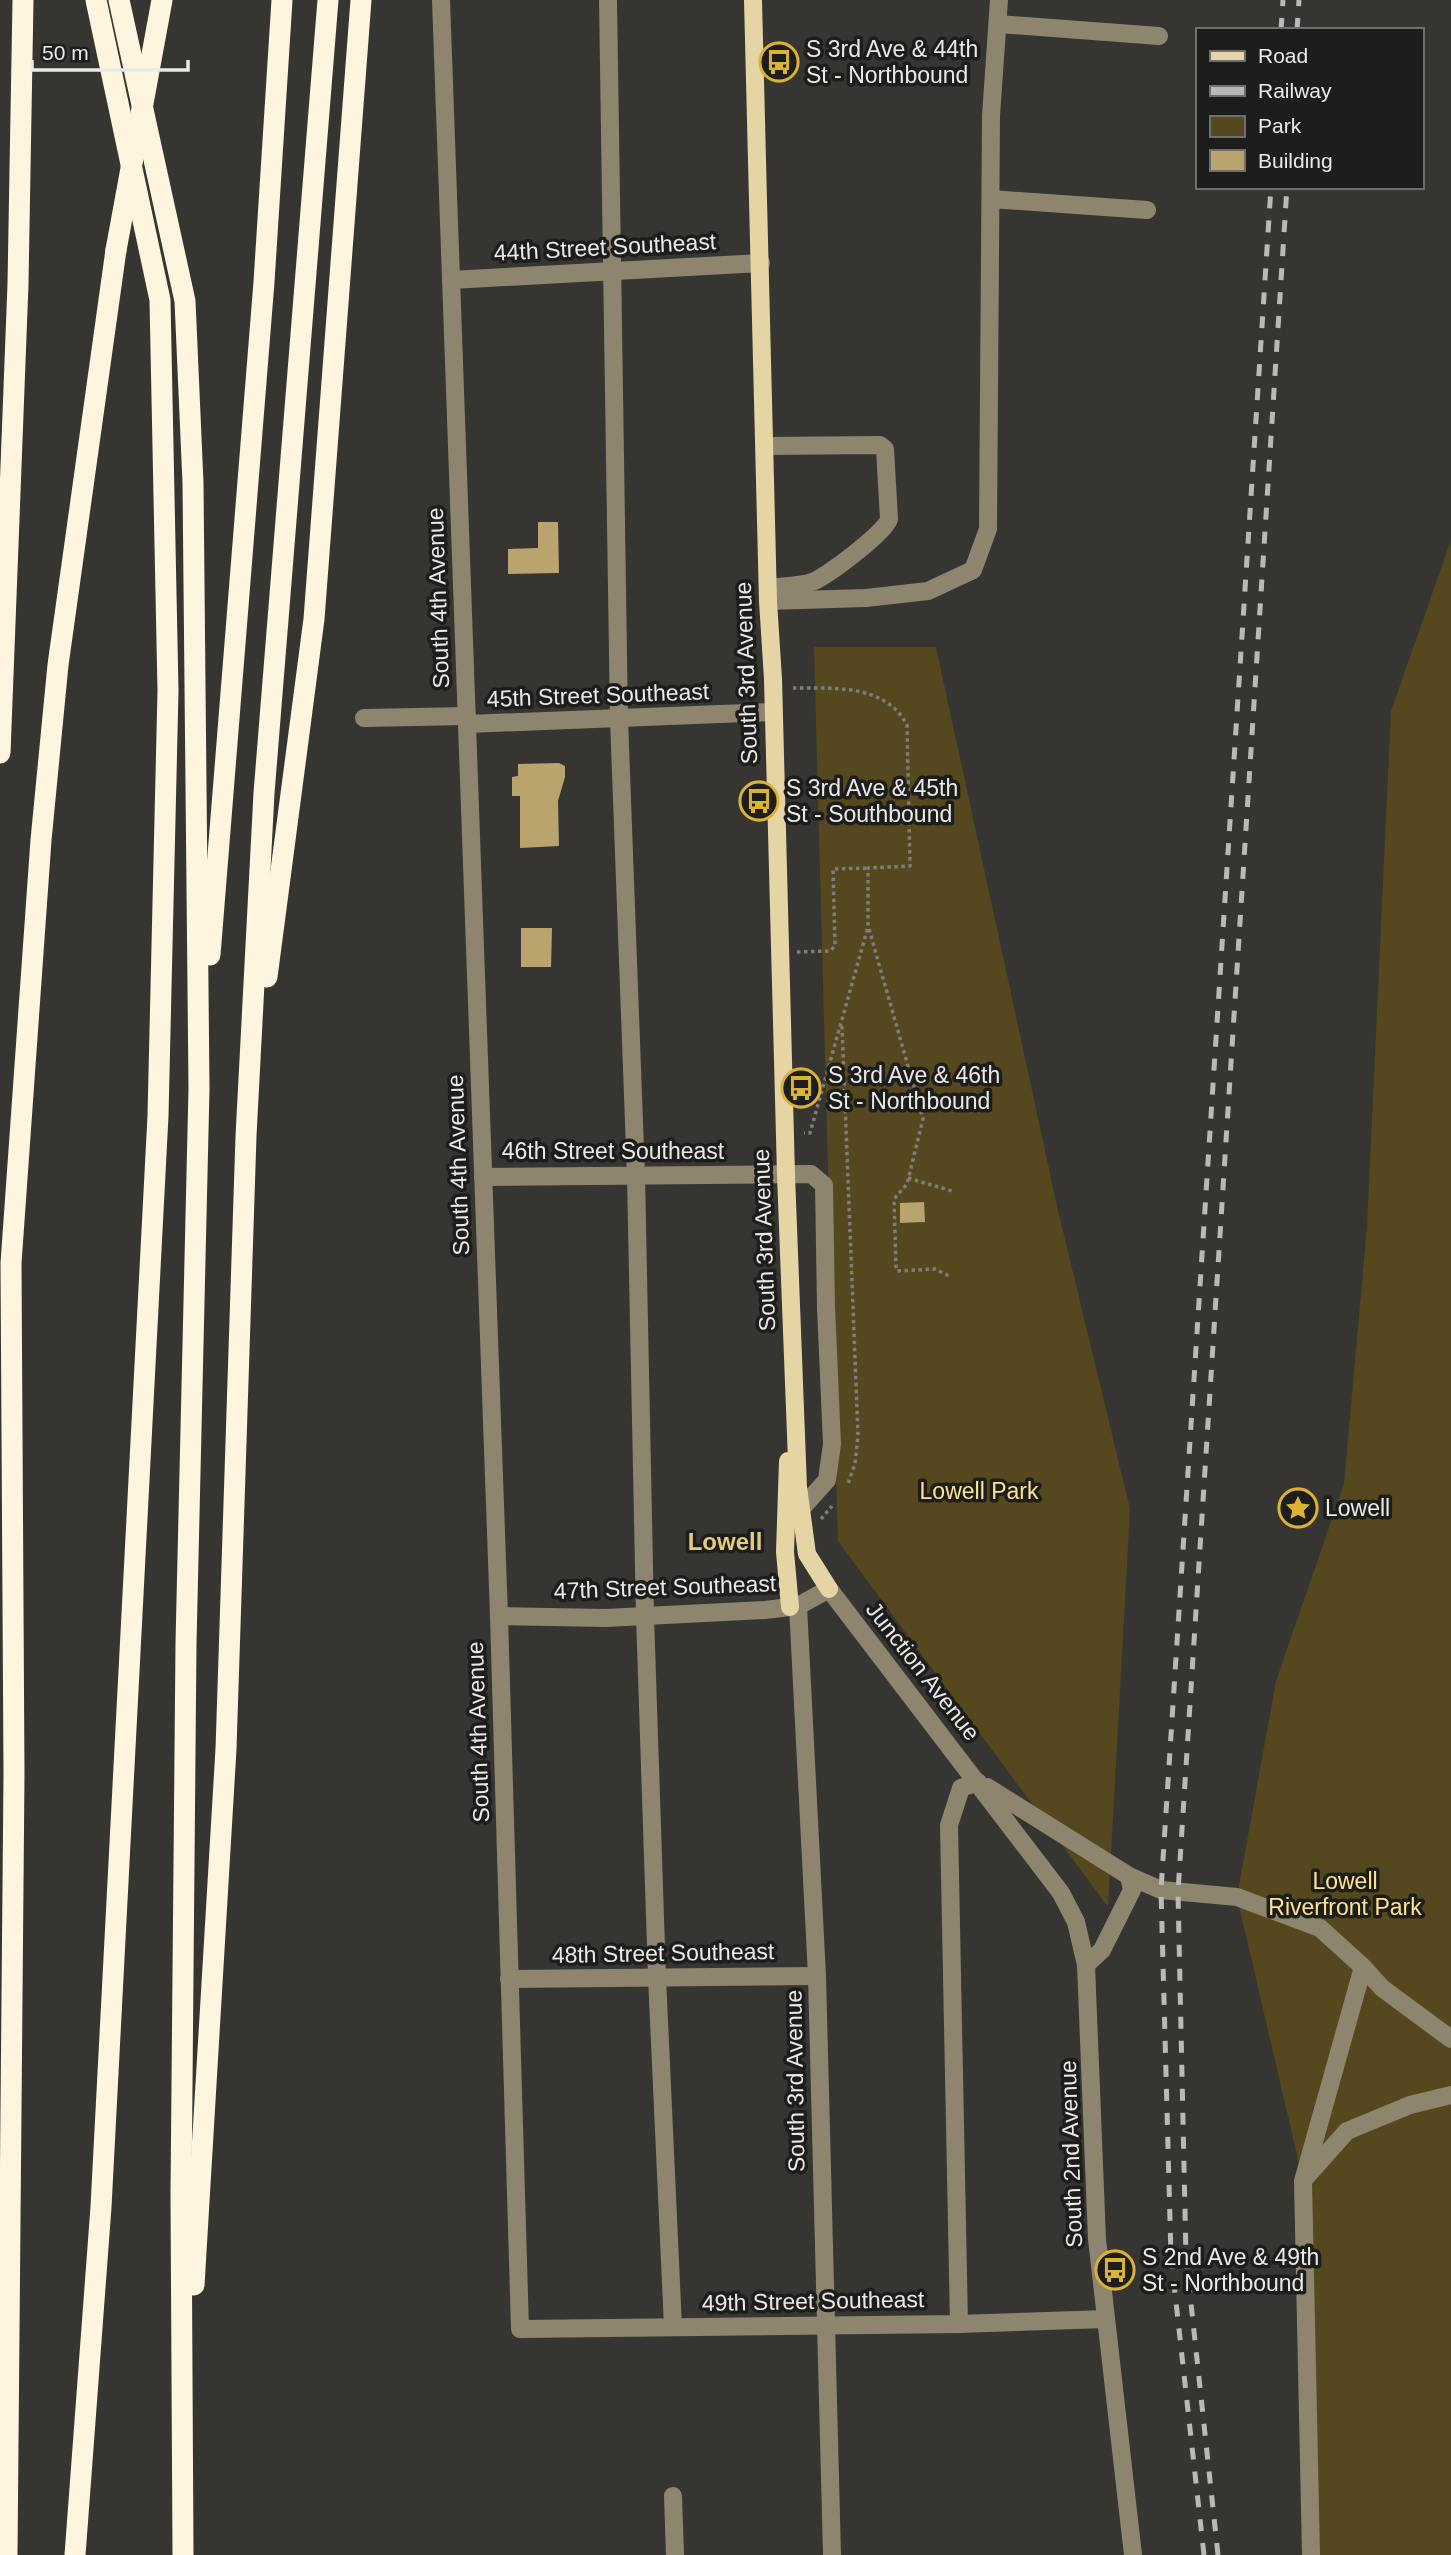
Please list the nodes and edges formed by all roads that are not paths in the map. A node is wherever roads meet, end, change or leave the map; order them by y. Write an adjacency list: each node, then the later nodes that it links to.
1 (23, 0): 25 (highway)
2 (96, 0): 57 (highway)
3 (119, 0): 26 (highway)
4 (162, 0): 32 (highway, bridge)
5 (282, 0): 26 (highway)
6 (328, 0): 27 (highway)
7 (361, 0): 27 (highway)
8 (441, 0): 18 (street, South 4th Avenue)
9 (608, 0): 17 (street)
10 (753, 0): 16 (main road, South 3rd Avenue)
11 (999, 0): 12 (street)
12 (998, 24): 13 (street); 14 (street)
13 (1159, 36)
14 (991, 199): 15 (street); 20 (street)
15 (1147, 210)
16 (761, 263): 17 (street, 44th Street Southeast); 19 (main road, South 3rd Avenue)
17 (612, 271): 18 (street, 44th Street Southeast); 23 (street)
18 (452, 279): 24 (street, South 4th Avenue)
19 (765, 446): 20 (main road, South 3rd Avenue); 20 (street)
20 (768, 595): 21 (main road, South 3rd Avenue)
21 (772, 712): 23 (street, 45th Street Southeast); 28 (main road, South 3rd Avenue)
22 (364, 718): 24 (street, 45th Street Southeast)
23 (619, 719): 24 (street, 45th Street Southeast); 29 (street)
24 (467, 720): 30 (street, South 4th Avenue)
25 (0, 753)
26 (199, 1089): 54 (highway)
27 (246, 1136): 54 (highway)
28 (786, 1175): 29 (street, 46th Street Southeast); 33 (main road, South 3rd Avenue); 34 (street, 46th Street Southeast)
29 (636, 1176): 30 (street, 46th Street Southeast); 38 (street)
30 (483, 1177): 37 (street, South 4th Avenue)
31 (0, 1240): 32 (highway)
32 (11, 1263): 56 (highway)
33 (794, 1384): 34 (main road, South 3rd Avenue); 36 (main road)
34 (801, 1509): 35 (main road, South 3rd Avenue)
35 (830, 1589): 36 (street, 47th Street Southeast); 39 (street, Junction Avenue)
36 (794, 1606): 38 (street, 47th Street Southeast); 43 (street, South 3rd Avenue)
37 (499, 1616): 38 (street, 47th Street Southeast); 45 (street, South 4th Avenue)
38 (645, 1616): 44 (street)
39 (978, 1782): 40 (street); 41 (street, South 2nd Avenue); 51 (street)
40 (1129, 1876): 41 (street); 42 (street)
41 (1086, 1965): 49 (street, South 2nd Avenue)
42 (1363, 1967): 46 (street); 48 (street)
43 (817, 1976): 44 (street, 48th Street Southeast); 50 (street, South 3rd Avenue)
44 (657, 1978): 45 (street, 48th Street Southeast); 52 (street)
45 (509, 1979): 53 (street, South 4th Avenue)
46 (1451, 2039)
47 (1451, 2095): 48 (street)
48 (1303, 2181): 62 (street)
49 (1106, 2319): 51 (street, 49th Street Southeast); 61 (street, South 2nd Avenue)
50 (825, 2324): 51 (street, 49th Street Southeast); 52 (street, 49th Street Southeast); 60 (street, South 3rd Avenue)
51 (959, 2324)
52 (673, 2327): 53 (street, 49th Street Southeast)
53 (520, 2329)
54 (183, 2483): 58 (highway)
55 (673, 2496): 59 (street)
56 (7, 2555)
57 (75, 2555)
58 (183, 2555)
59 (675, 2555)
60 (832, 2555)
61 (1133, 2555)
62 (1311, 2555)

